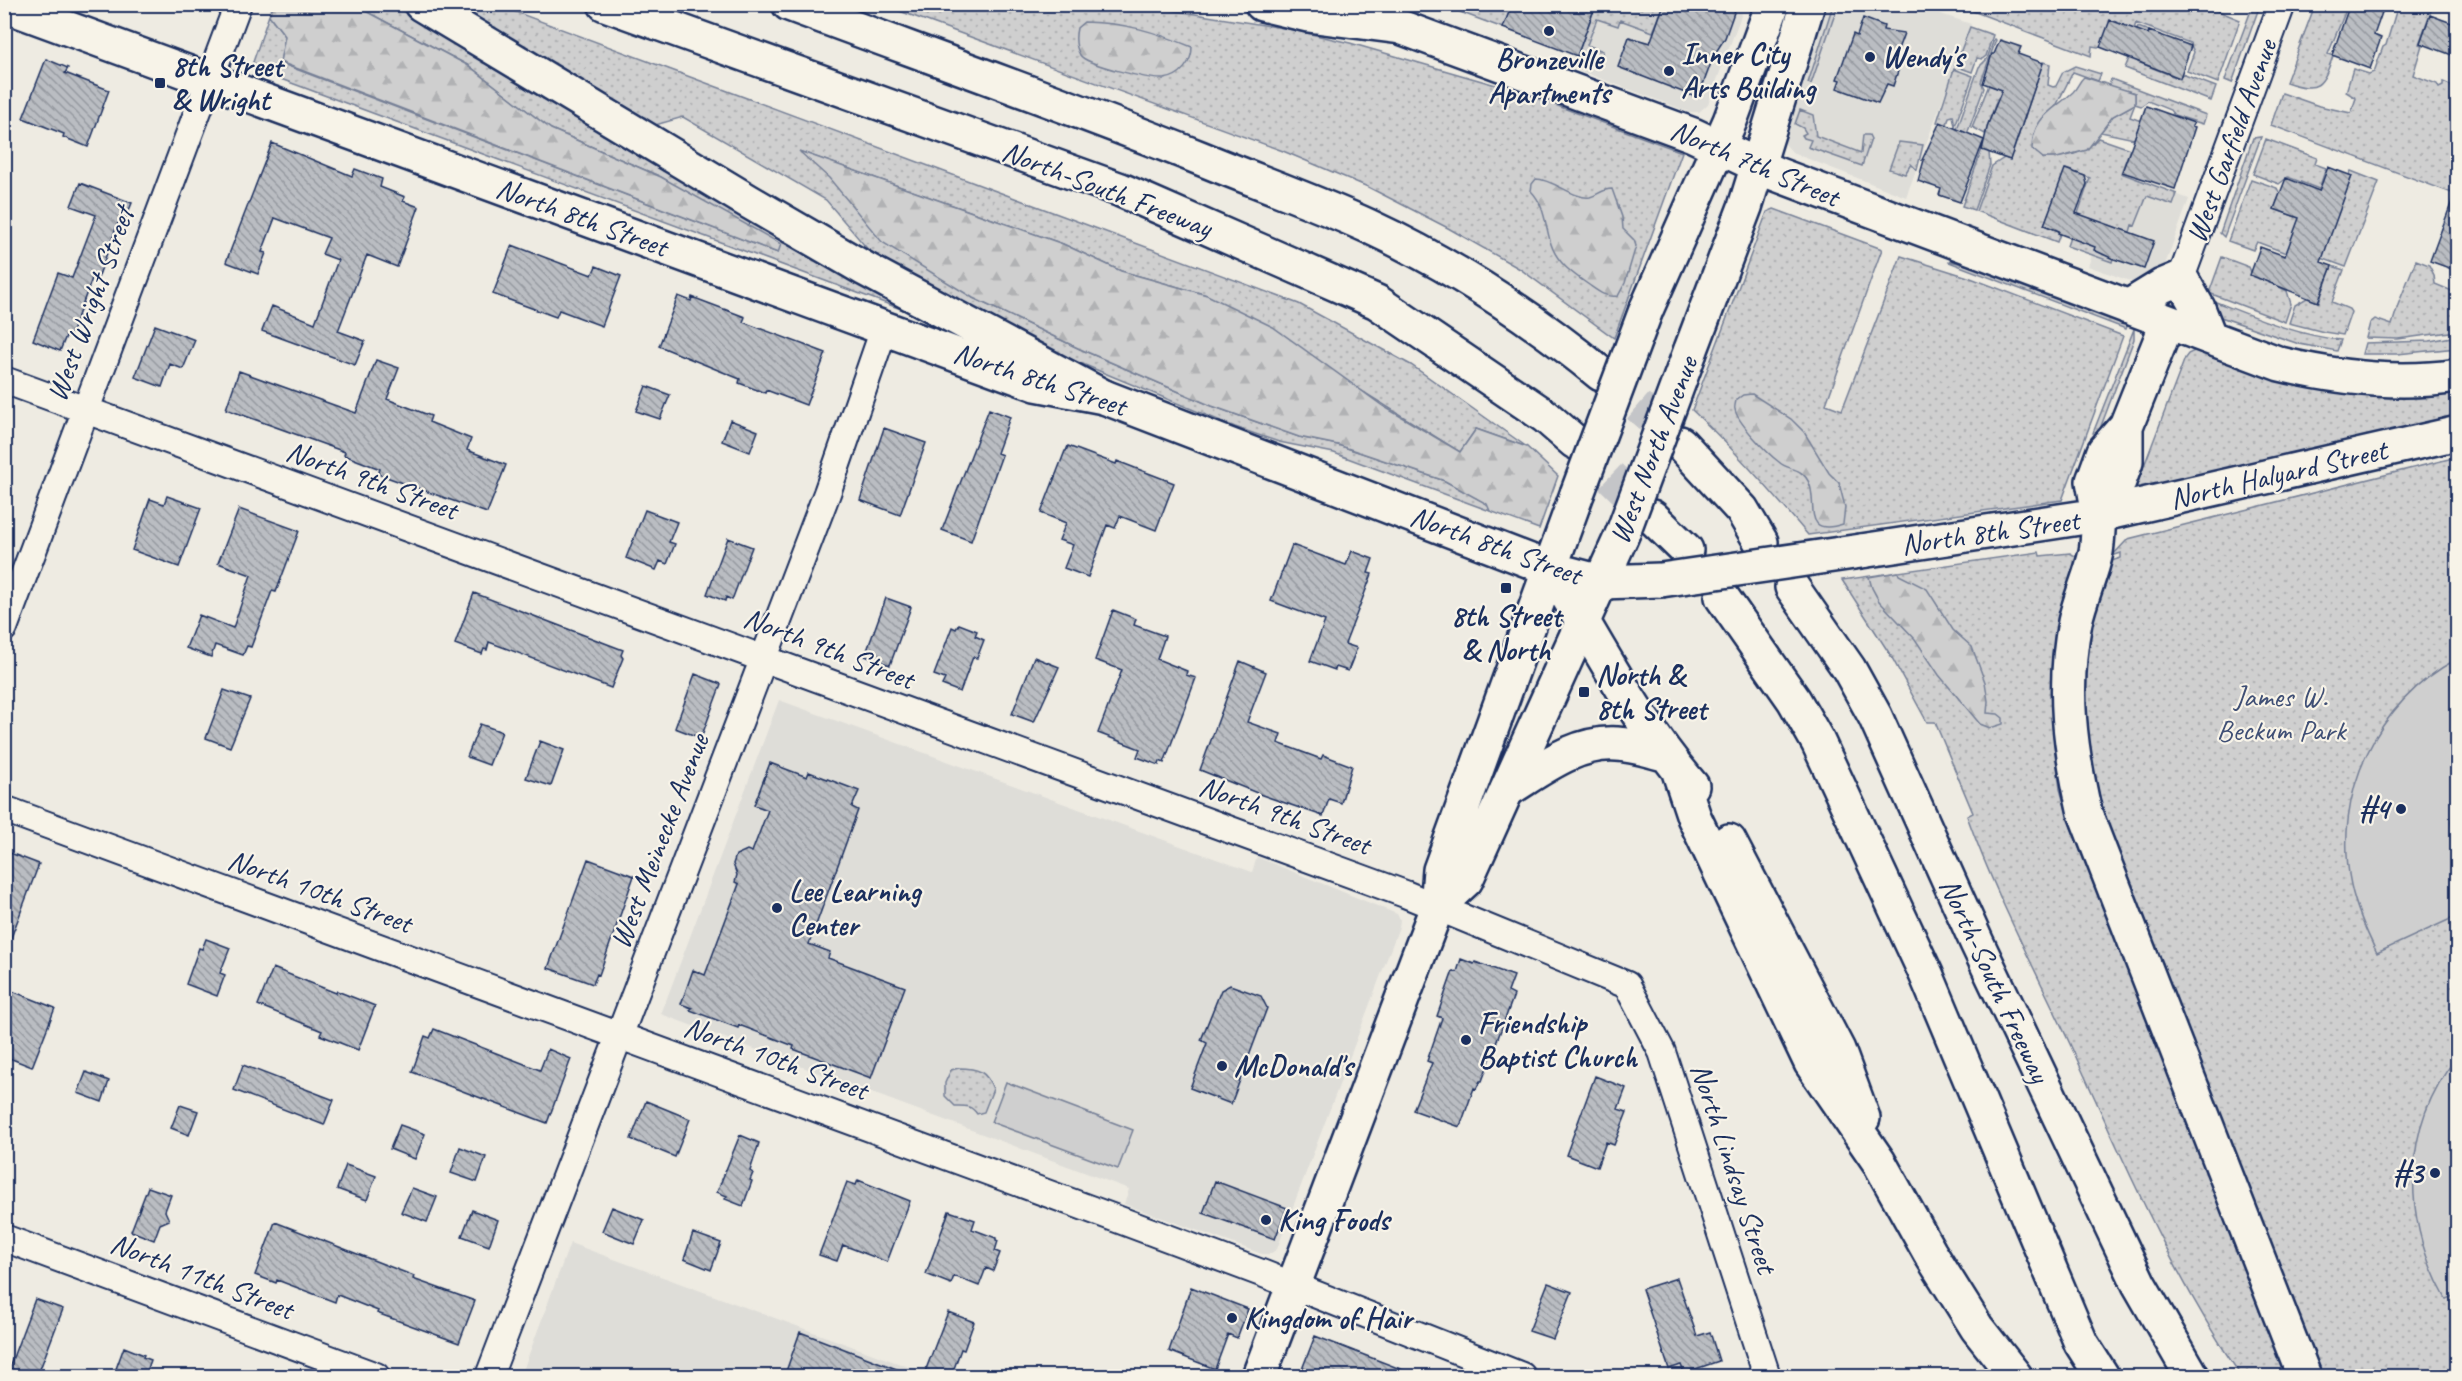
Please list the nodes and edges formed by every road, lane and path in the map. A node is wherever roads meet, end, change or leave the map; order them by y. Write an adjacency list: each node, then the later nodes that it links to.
1 (238, 4): 12 (street, West Wright Street)
2 (421, 4): 23 (main road)
3 (605, 4): 26 (main road, North-South Freeway)
4 (789, 4): 20 (main road, North-South Freeway)
5 (1262, 4): 11 (main road)
6 (1341, 4): 11 (main road, North 7th Street)
7 (1773, 4): 13 (main road, West North Avenue)
8 (1808, 4): 14 (main road, West North Avenue)
9 (2282, 4): 15 (street, West Garfield Avenue)
10 (4, 5): 12 (main road, North 8th Street)
11 (1393, 26): 13 (main road, North 7th Street)
12 (208, 81): 18 (main road, North 8th Street); 24 (street, West Wright Street)
13 (1719, 147): 14 (main road, North 7th Street); 32 (main road, West North Avenue, bridge)
14 (1757, 166): 16 (main road, North 7th Street); 33 (main road, West North Avenue, bridge)
15 (2181, 278): 16 (main road); 19 (main road)
16 (2128, 307): 17 (main road, North 7th Street)
17 (2167, 324): 19 (main road); 28 (main road)
18 (885, 326): 23 (main road, North 8th Street); 38 (street, West Meinecke Avenue)
19 (2209, 336): 21 (main road)
20 (1601, 374)
21 (2457, 376)
22 (4, 381): 24 (street, North 9th Street)
23 (1104, 397): 32 (main road, North 8th Street)
24 (86, 411): 37 (street, West Wright Street); 38 (street, North 9th Street)
25 (2457, 433): 28 (main road, North Halyard Street)
26 (1575, 442)
27 (1680, 443): 30 (main road)
28 (2099, 515): 33 (main road, North 8th Street, bridge); 55 (main road)
29 (1653, 517): 31 (main road)
30 (1761, 542)
31 (1686, 550)
32 (1551, 568): 33 (main road, North 8th Street); 36 (main road); 42 (main road, West North Avenue)
33 (1601, 582): 36 (main road, West North Avenue)
34 (1792, 587): 54 (main road, North-South Freeway)
35 (1722, 597): 53 (main road, North-South Freeway)
36 (1584, 621): 39 (main road); 40 (main road, West North Avenue)
37 (4, 628)
38 (764, 658): 42 (street, North 9th Street); 44 (street, West Meinecke Avenue)
39 (1672, 762): 40 (main road); 52 (main road)
40 (1507, 790): 42 (main road, West North Avenue)
41 (4, 809): 44 (street, North 10th Street)
42 (1437, 907): 43 (street, North 9th Street); 46 (main road, West North Avenue)
43 (1627, 986): 51 (street, North Lindsay Street)
44 (620, 1035): 46 (street, North 10th Street); 48 (street, West Meinecke Avenue)
45 (4, 1238): 47 (street, North 11th Street)
46 (1293, 1286): 49 (main road, West North Avenue); 50 (street, North 10th Street)
47 (376, 1377)
48 (489, 1377)
49 (1259, 1377)
50 (1522, 1377)
51 (1767, 1377)
52 (2015, 1377)
53 (2102, 1377)
54 (2192, 1377)
55 (2304, 1377)

